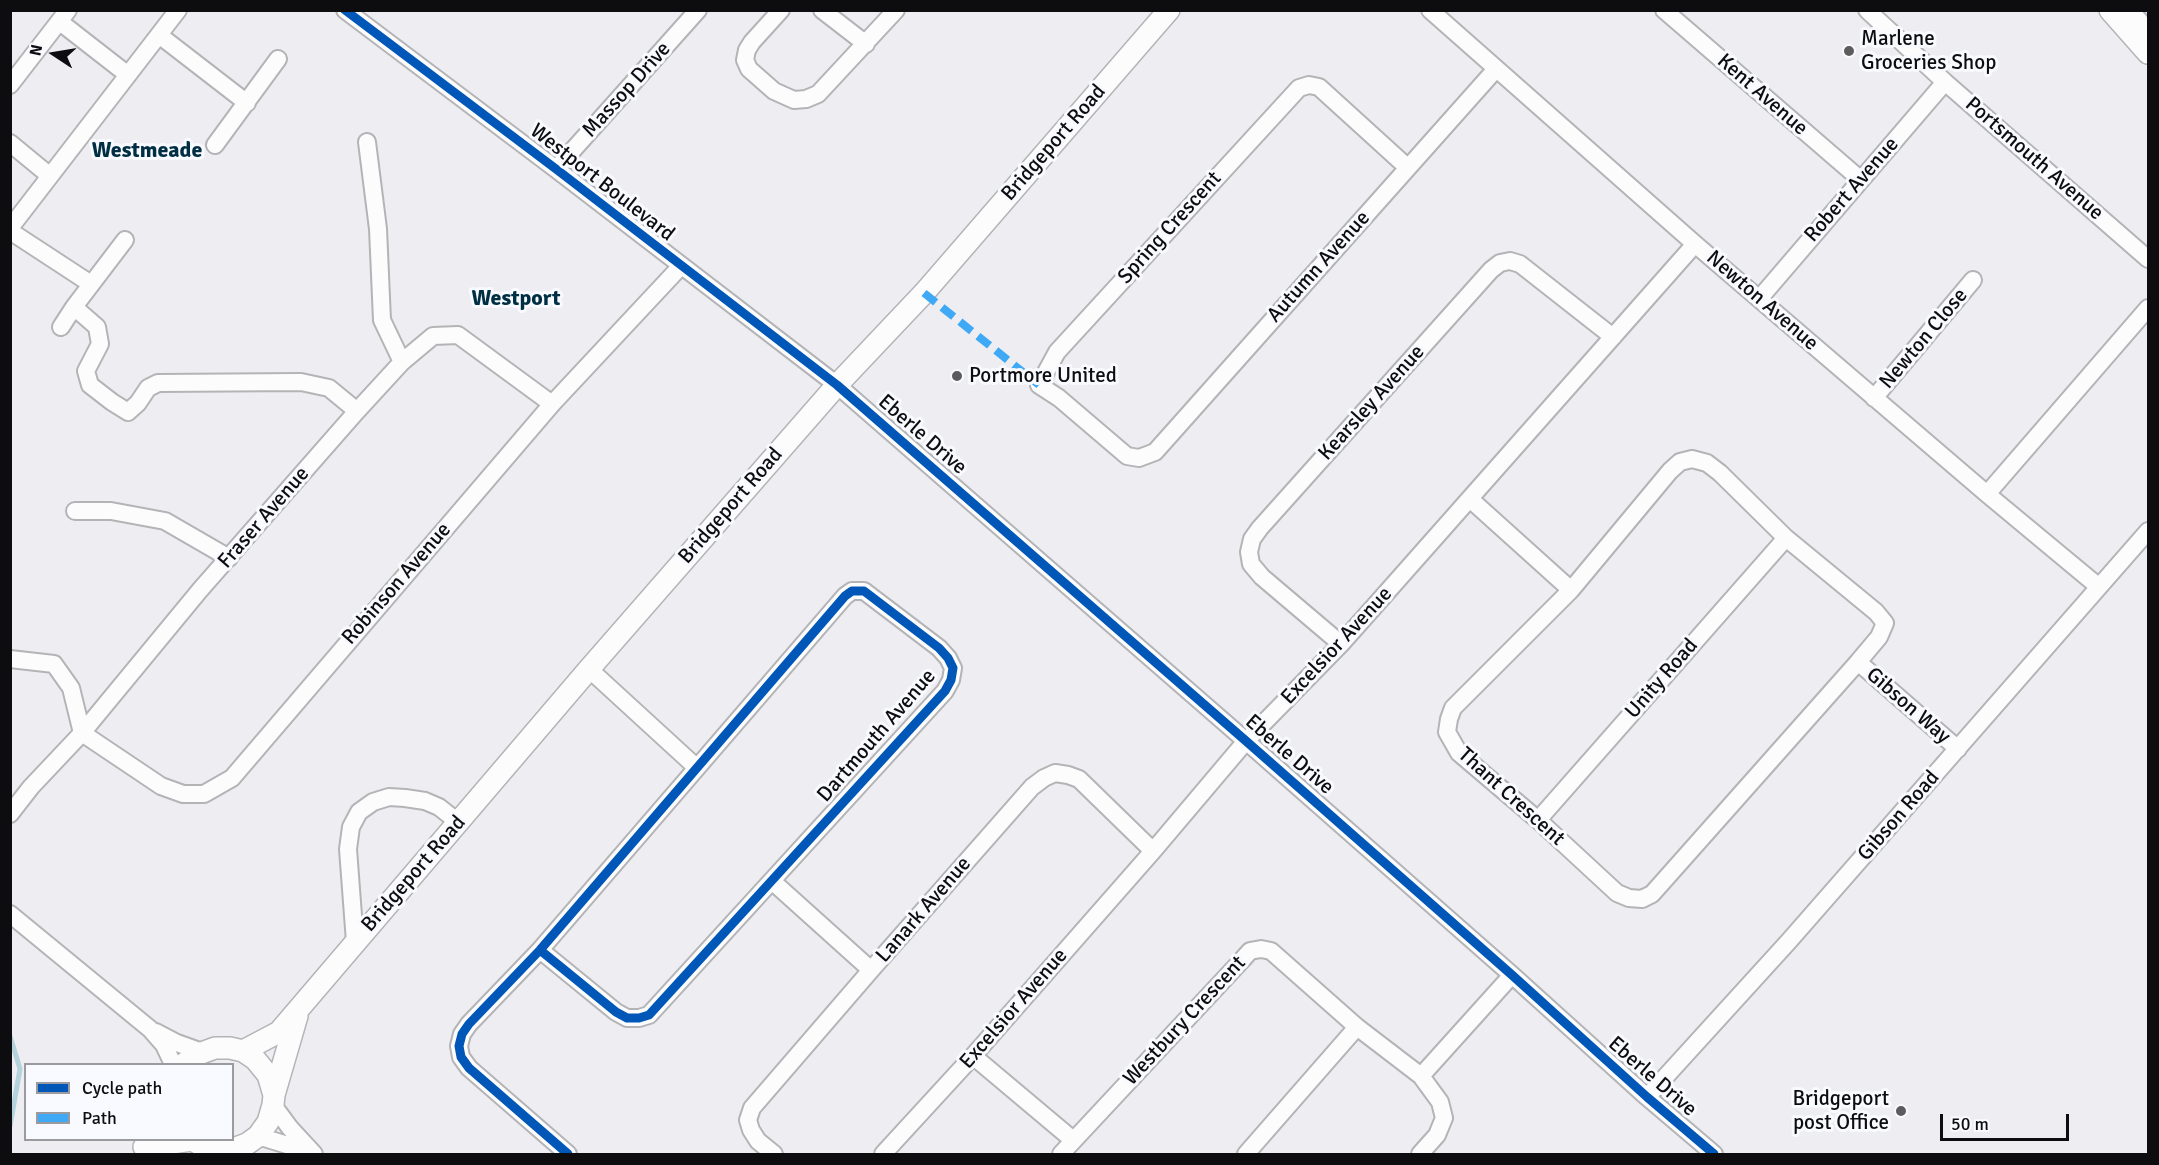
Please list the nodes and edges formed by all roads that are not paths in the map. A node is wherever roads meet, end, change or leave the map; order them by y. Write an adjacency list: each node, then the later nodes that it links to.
1 (178, 10): 15 (street)
2 (345, 10): 28 (street, Westport Boulevard)
3 (698, 10): 28 (street, Massop Drive)
4 (781, 10): 16 (street)
5 (822, 10): 16 (street)
6 (896, 10): 16 (street)
7 (1169, 10): 44 (main road, Bridgeport Road)
8 (1430, 10): 19 (street, Newton Avenue)
9 (1664, 10): 30 (street, Kent Avenue)
10 (1867, 10): 21 (street, Portsmouth Avenue)
11 (2110, 10): 17 (main road)
12 (2130, 10): 14 (street)
13 (64, 16): 20 (street); 22 (street)
14 (2148, 30)
15 (159, 35): 20 (street); 23 (street)
16 (866, 44)
17 (2148, 52)
18 (278, 59): 23 (street)
19 (1496, 69): 27 (street, Autumn Avenue); 33 (street, Newton Avenue)
20 (128, 75): 29 (street)
21 (1946, 82): 30 (street, Robert Avenue); 34 (street, Portsmouth Avenue)
22 (10, 85)
23 (247, 103): 26 (street)
24 (367, 142): 43 (street)
25 (10, 143): 29 (street)
26 (215, 145)
27 (1407, 167): 48 (street, Autumn Avenue); 48 (street, Spring Crescent)
28 (556, 169): 35 (street, Westport Boulevard)
29 (50, 176): 31 (street)
30 (1861, 180): 38 (street, Robert Avenue)
31 (10, 229): 37 (street)
32 (125, 240): 37 (street)
33 (1695, 244): 38 (street, Newton Avenue); 42 (street, Excelsior Avenue)
34 (2148, 259)
35 (681, 266): 44 (street, Westport Boulevard); 46 (street, Robinson Avenue)
36 (1973, 279): 45 (street, Newton Close)
37 (91, 284): 39 (street)
38 (1759, 298): 45 (street, Newton Avenue)
39 (74, 307): 41 (street); 47 (street)
40 (2148, 308): 49 (street)
41 (62, 327)
42 (1613, 337): 50 (street, Excelsior Avenue); 57 (street, Kearsley Avenue)
43 (402, 362): 46 (street, Fraser Avenue); 47 (street, Fraser Avenue)
44 (837, 385): 60 (main road, Bridgeport Road); 62 (street, Eberle Drive)
45 (1874, 398): 49 (street, Newton Avenue)
46 (552, 404): 61 (street, Robinson Avenue)
47 (357, 411): 54 (street, Fraser Avenue)
48 (1138, 458)
49 (1987, 494): 55 (street, Newton Avenue)
50 (1470, 498): 56 (street); 57 (street, Excelsior Avenue)
51 (75, 511): 54 (street)
52 (2148, 531): 55 (street, Gibson Road)
53 (1786, 538): 56 (street, Thant Crescent); 59 (street, Thant Crescent); 66 (street, Unity Road)
54 (229, 558): 61 (street, Fraser Avenue)
55 (2099, 587): 63 (street, Gibson Road)
56 (1571, 590): 66 (street, Thant Crescent)
57 (1341, 644): 62 (street, Excelsior Avenue)
58 (10, 659): 61 (street)
59 (1858, 662): 63 (street, Gibson Way); 66 (street, Thant Crescent)
60 (590, 669): 64 (street); 67 (main road, Bridgeport Road)
61 (82, 733): 65 (street, Fraser Avenue)
62 (1246, 741): 68 (street, Excelsior Avenue); 74 (street, Eberle Drive)
63 (1958, 749): 84 (street, Gibson Road)
64 (696, 767): 69 (street, Dartmouth Avenue); 72 (street, Dartmouth Avenue)
65 (10, 814)
66 (1538, 820)
67 (458, 822): 71 (main road, Bridgeport Road); 71 (street)
68 (1153, 851): 73 (street, Lanark Avenue); 80 (street, Excelsior Avenue)
69 (772, 881): 72 (street, Dartmouth Avenue); 73 (street)
70 (10, 914): 77 (street)
71 (355, 942): 75 (main road, Bridgeport Road)
72 (540, 950): 92 (street, Dartmouth Avenue)
73 (871, 970): 93 (street, Lanark Avenue)
74 (1512, 975): 83 (street); 84 (street, Eberle Drive)
75 (300, 1007): 78 (main road, Bridgeport Road); 85 (main road, Bridgeport Road)
76 (1357, 1027): 83 (street, Westbury Crescent); 87 (street, Westbury Crescent); 96 (street)
77 (150, 1029): 79 (street); 81 (street)
78 (243, 1051): 79 (main road); 85 (main road)
79 (202, 1052): 82 (main road)
80 (974, 1056): 87 (street); 94 (street, Excelsior Avenue)
81 (172, 1063)
82 (187, 1063)
83 (1421, 1076): 97 (street, Westbury Crescent)
84 (1647, 1097): 98 (street, Eberle Drive)
85 (273, 1100): 86 (main road, Bridgeport Road); 91 (street)
86 (258, 1136): 89 (main road); 91 (street)
87 (1073, 1140): 95 (street, Westbury Crescent)
88 (185, 1141): 90 (main road)
89 (194, 1141)
90 (142, 1147)
91 (313, 1153)
92 (568, 1155)
93 (774, 1155)
94 (883, 1155)
95 (1061, 1155)
96 (1246, 1155)
97 (1420, 1155)
98 (1714, 1155)

